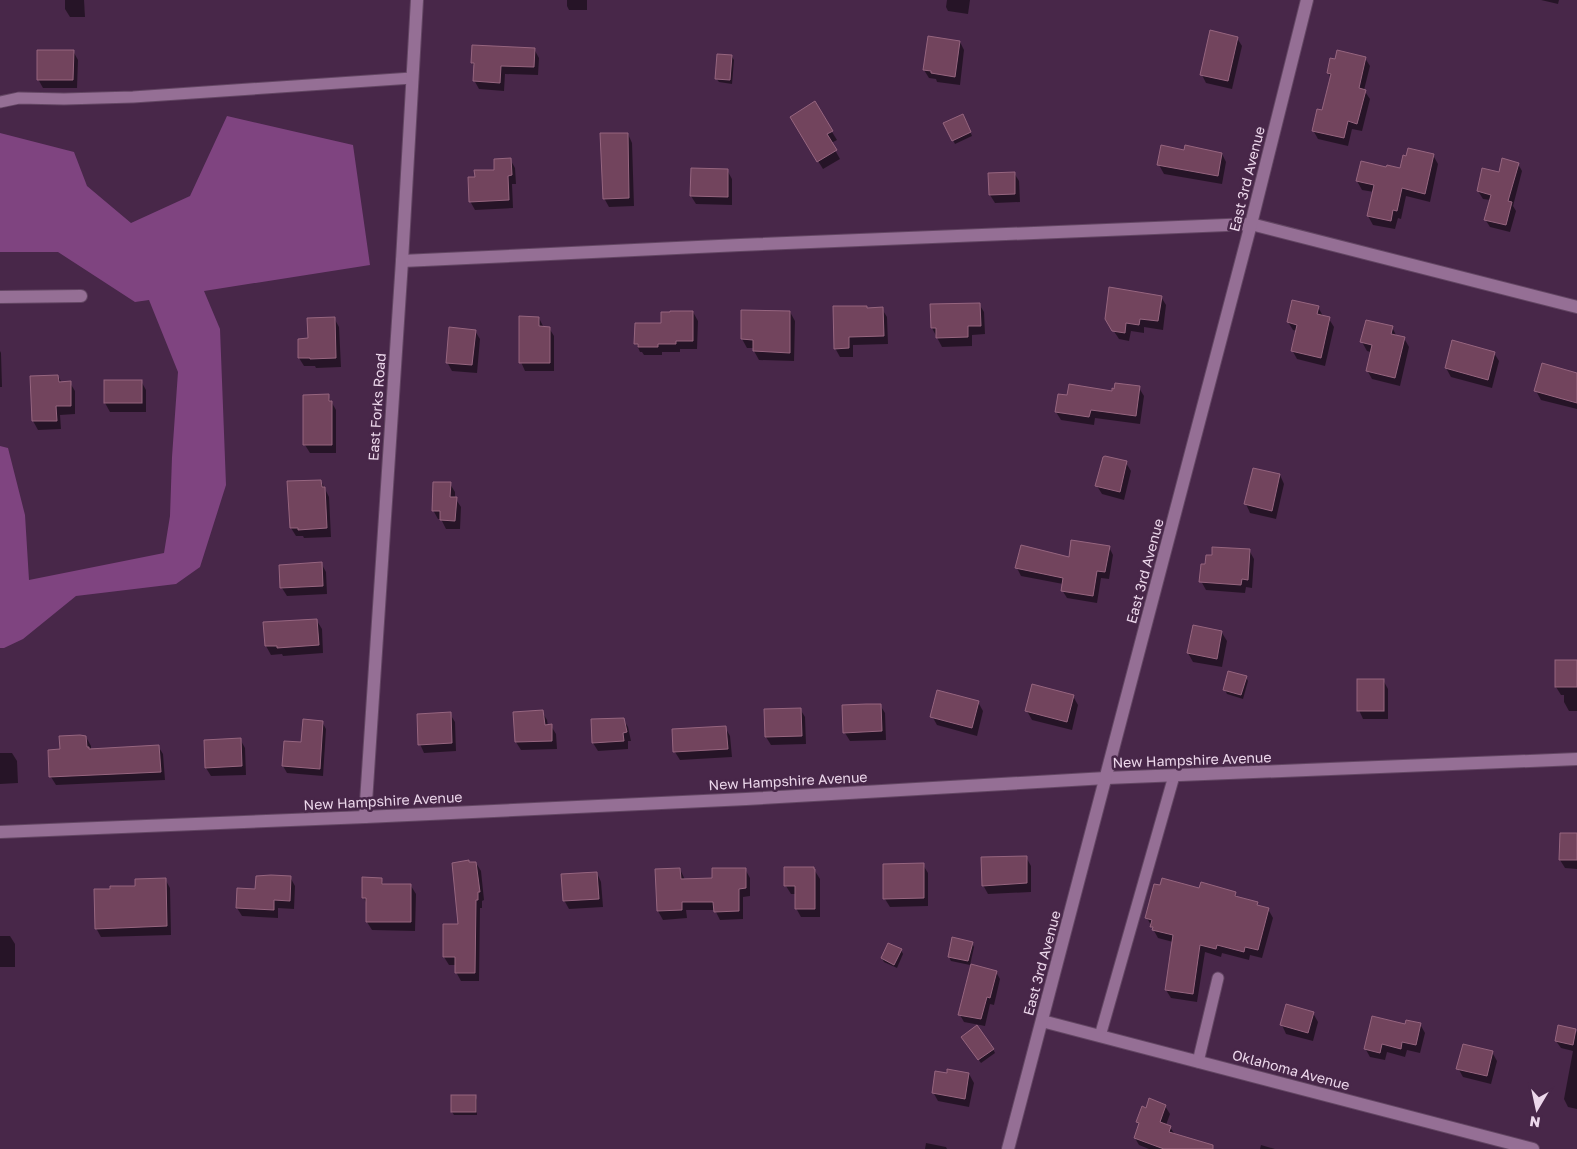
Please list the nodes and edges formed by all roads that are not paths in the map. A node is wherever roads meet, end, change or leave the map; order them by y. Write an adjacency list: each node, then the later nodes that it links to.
1 (417, 0): 3 (street, East Forks Road)
2 (1307, 0): 5 (street, East 3rd Avenue)
3 (412, 78): 4 (lane); 6 (street, East Forks Road)
4 (0, 102)
5 (1251, 224): 6 (street); 9 (street); 12 (street, East 3rd Avenue)
6 (402, 260): 13 (street, East Forks Road)
7 (81, 296): 8 (street)
8 (0, 297)
9 (1577, 307)
10 (1577, 759): 11 (street, New Hampshire Avenue)
11 (1174, 776): 12 (street, New Hampshire Avenue); 17 (lane)
12 (1106, 778): 13 (street, New Hampshire Avenue); 16 (street, East 3rd Avenue)
13 (365, 817): 14 (street, New Hampshire Avenue)
14 (0, 832)
15 (1218, 978): 18 (lane)
16 (1042, 1021): 17 (street, Oklahoma Avenue); 19 (street, East 3rd Avenue)
17 (1100, 1036): 18 (street, Oklahoma Avenue)
18 (1198, 1062): 20 (street, Oklahoma Avenue)
19 (1008, 1149)
20 (1532, 1149)

